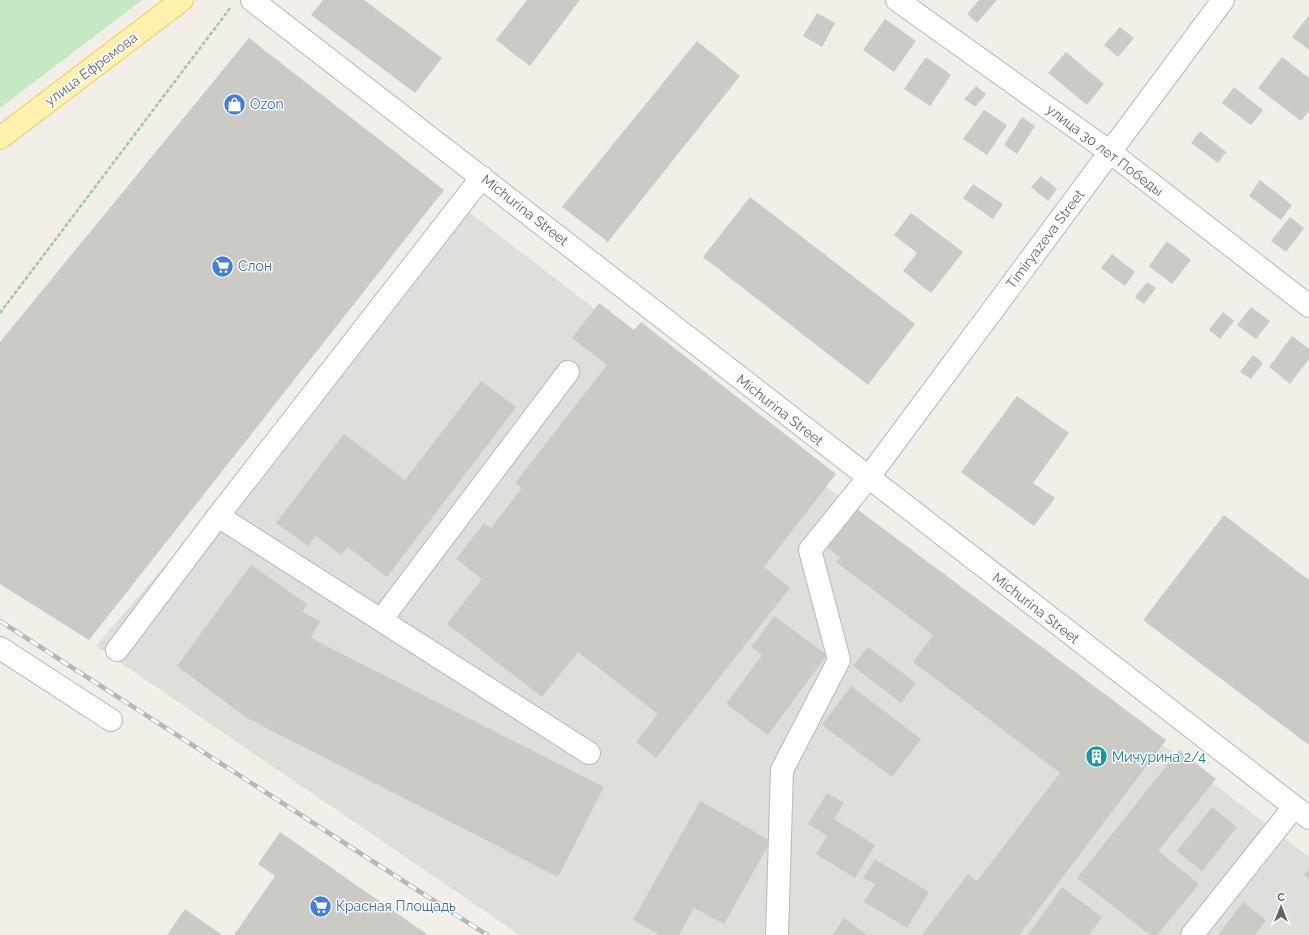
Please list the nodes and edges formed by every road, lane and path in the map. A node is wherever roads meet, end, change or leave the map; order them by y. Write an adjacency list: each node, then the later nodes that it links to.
1 (182, 0): 6 (main road, улица Ефремова)
2 (252, 0): 8 (street, Michurina Street)
3 (897, 0): 7 (street, улица 30 лет Победы)
4 (1223, 0): 7 (street, Timiryazeva Street)
5 (231, 6): 10 (path)
6 (0, 138)
7 (1110, 152): 9 (street, улица 30 лет Победы); 12 (street, Timiryazeva Street)
8 (482, 177): 12 (street, Michurina Street); 13 (street)
9 (1309, 306)
10 (0, 313)
11 (568, 372): 14 (street)
12 (868, 478): 19 (street, Michurina Street); 20 (street, Timiryazeva Street)
13 (218, 516): 14 (street); 16 (street)
14 (381, 620): 18 (street)
15 (0, 648): 17 (street)
16 (117, 650)
17 (111, 720)
18 (589, 753)
19 (1302, 812): 21 (street)
20 (777, 935)
21 (1192, 935)

